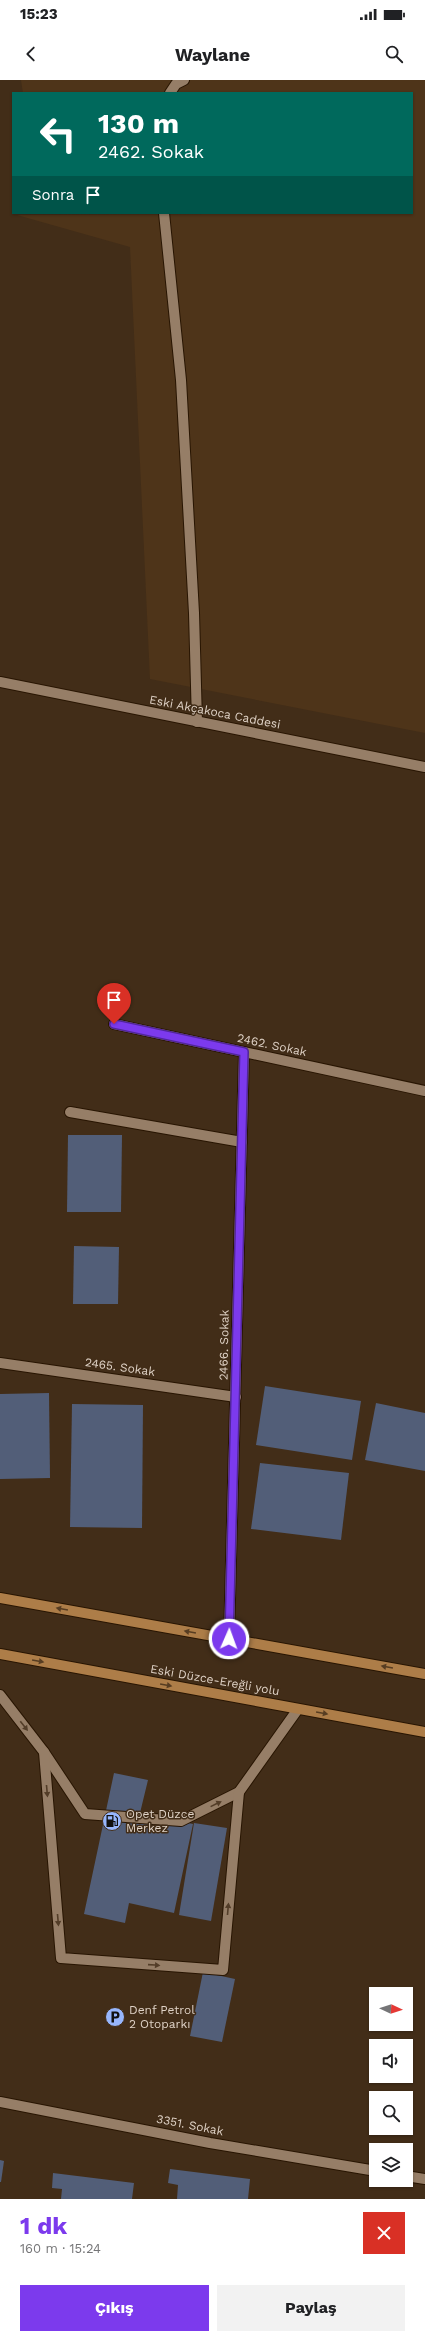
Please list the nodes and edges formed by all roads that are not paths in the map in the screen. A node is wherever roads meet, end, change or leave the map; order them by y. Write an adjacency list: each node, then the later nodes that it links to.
1 (184, 80): 2 (street)
2 (171, 92)
3 (164, 214): 5 (street)
4 (0, 682): 5 (street, Eski Akçakoca Caddesi)
5 (197, 722): 6 (street, Eski Akçakoca Caddesi)
6 (425, 768)
7 (114, 1024): 8 (street, 2462. Sokak)
8 (244, 1052): 9 (street, 2462. Sokak); 11 (street, 2466. Sokak)
9 (425, 1091)
10 (70, 1112): 11 (street)
11 (242, 1142): 13 (street, 2466. Sokak)
12 (0, 1363): 13 (street, 2465. Sokak)
13 (236, 1397): 15 (street, 2466. Sokak)
14 (0, 1598): 15 (main road, one-way to 14)
15 (229, 1639): 17 (main road, one-way to 15)
16 (0, 1654): 19 (main road, Eski Düzce-Ereğli yolu, one-way to 19)
17 (425, 1674)
18 (0, 1695): 21 (street, one-way to 21)
19 (298, 1709): 20 (main road, Eski Düzce-Ereğli yolu, one-way to 20); 22 (street)
20 (425, 1732)
21 (44, 1752): 22 (street, one-way to 22); 22 (street, one-way to 22)
22 (239, 1792)
23 (0, 2102): 24 (street, 3351. Sokak)
24 (369, 2169)
25 (413, 2177): 26 (street)
26 (425, 2179)

